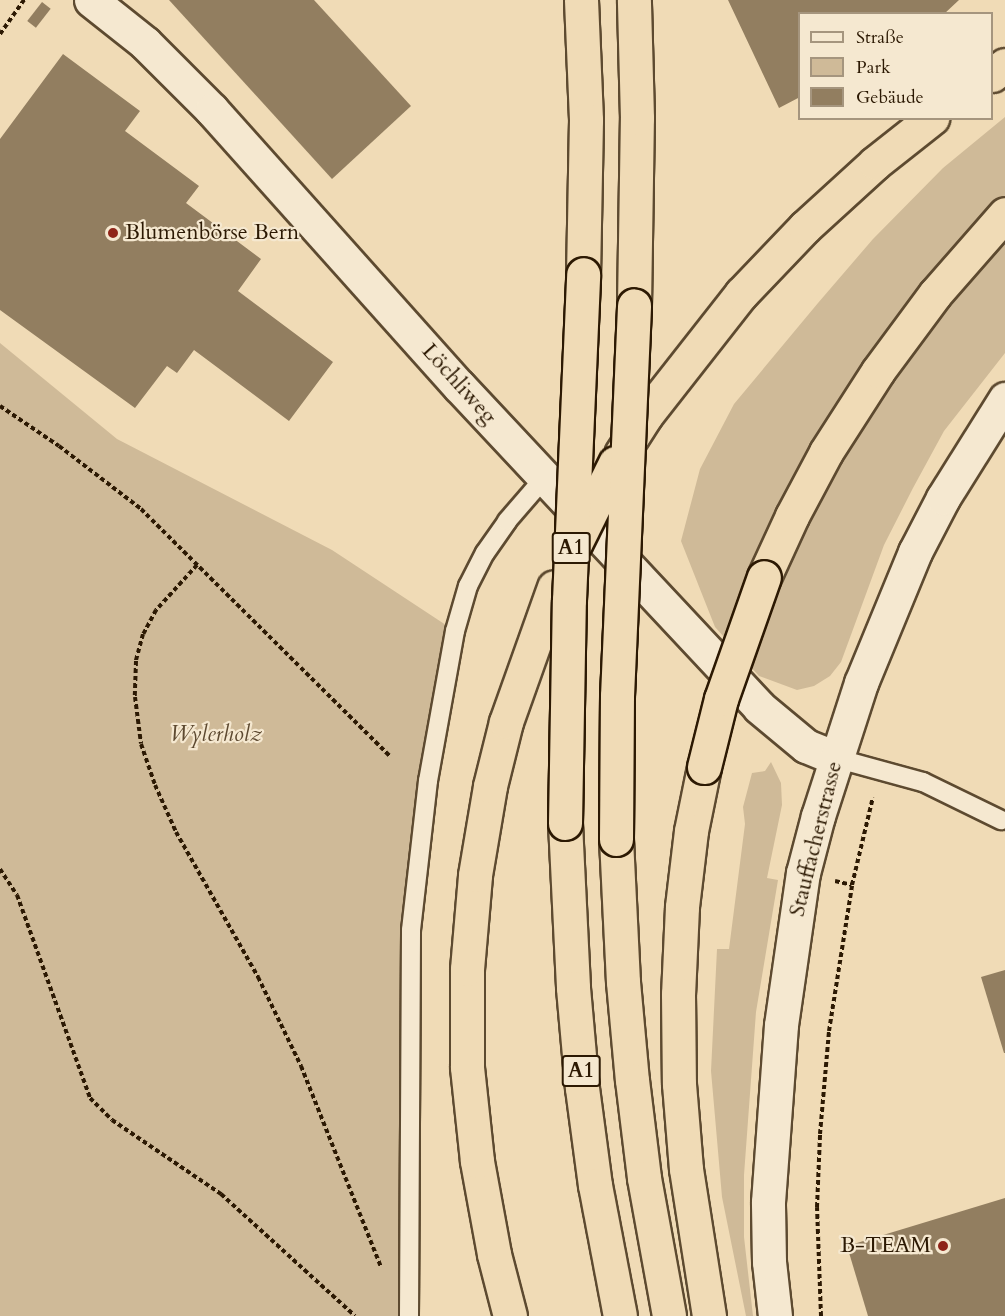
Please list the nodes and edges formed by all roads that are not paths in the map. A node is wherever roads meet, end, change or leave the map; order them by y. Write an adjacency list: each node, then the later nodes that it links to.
1 (91, 0): 7 (street, Löchliweg)
2 (581, 0): 12 (highway, A1, bridge)
3 (634, 0): 13 (highway, A1, bridge)
4 (929, 120): 11 (highway, bridge)
5 (1005, 214): 14 (highway, bridge)
6 (1005, 399): 8 (street, Stauffacherstrasse)
7 (545, 477): 8 (street, Löchliweg); 10 (lane)
8 (835, 758): 9 (lane); 15 (street, Stauffacherstrasse)
9 (1001, 820)
10 (410, 1308)
11 (510, 1316)
12 (620, 1316)
13 (669, 1316)
14 (709, 1316)
15 (775, 1316)

